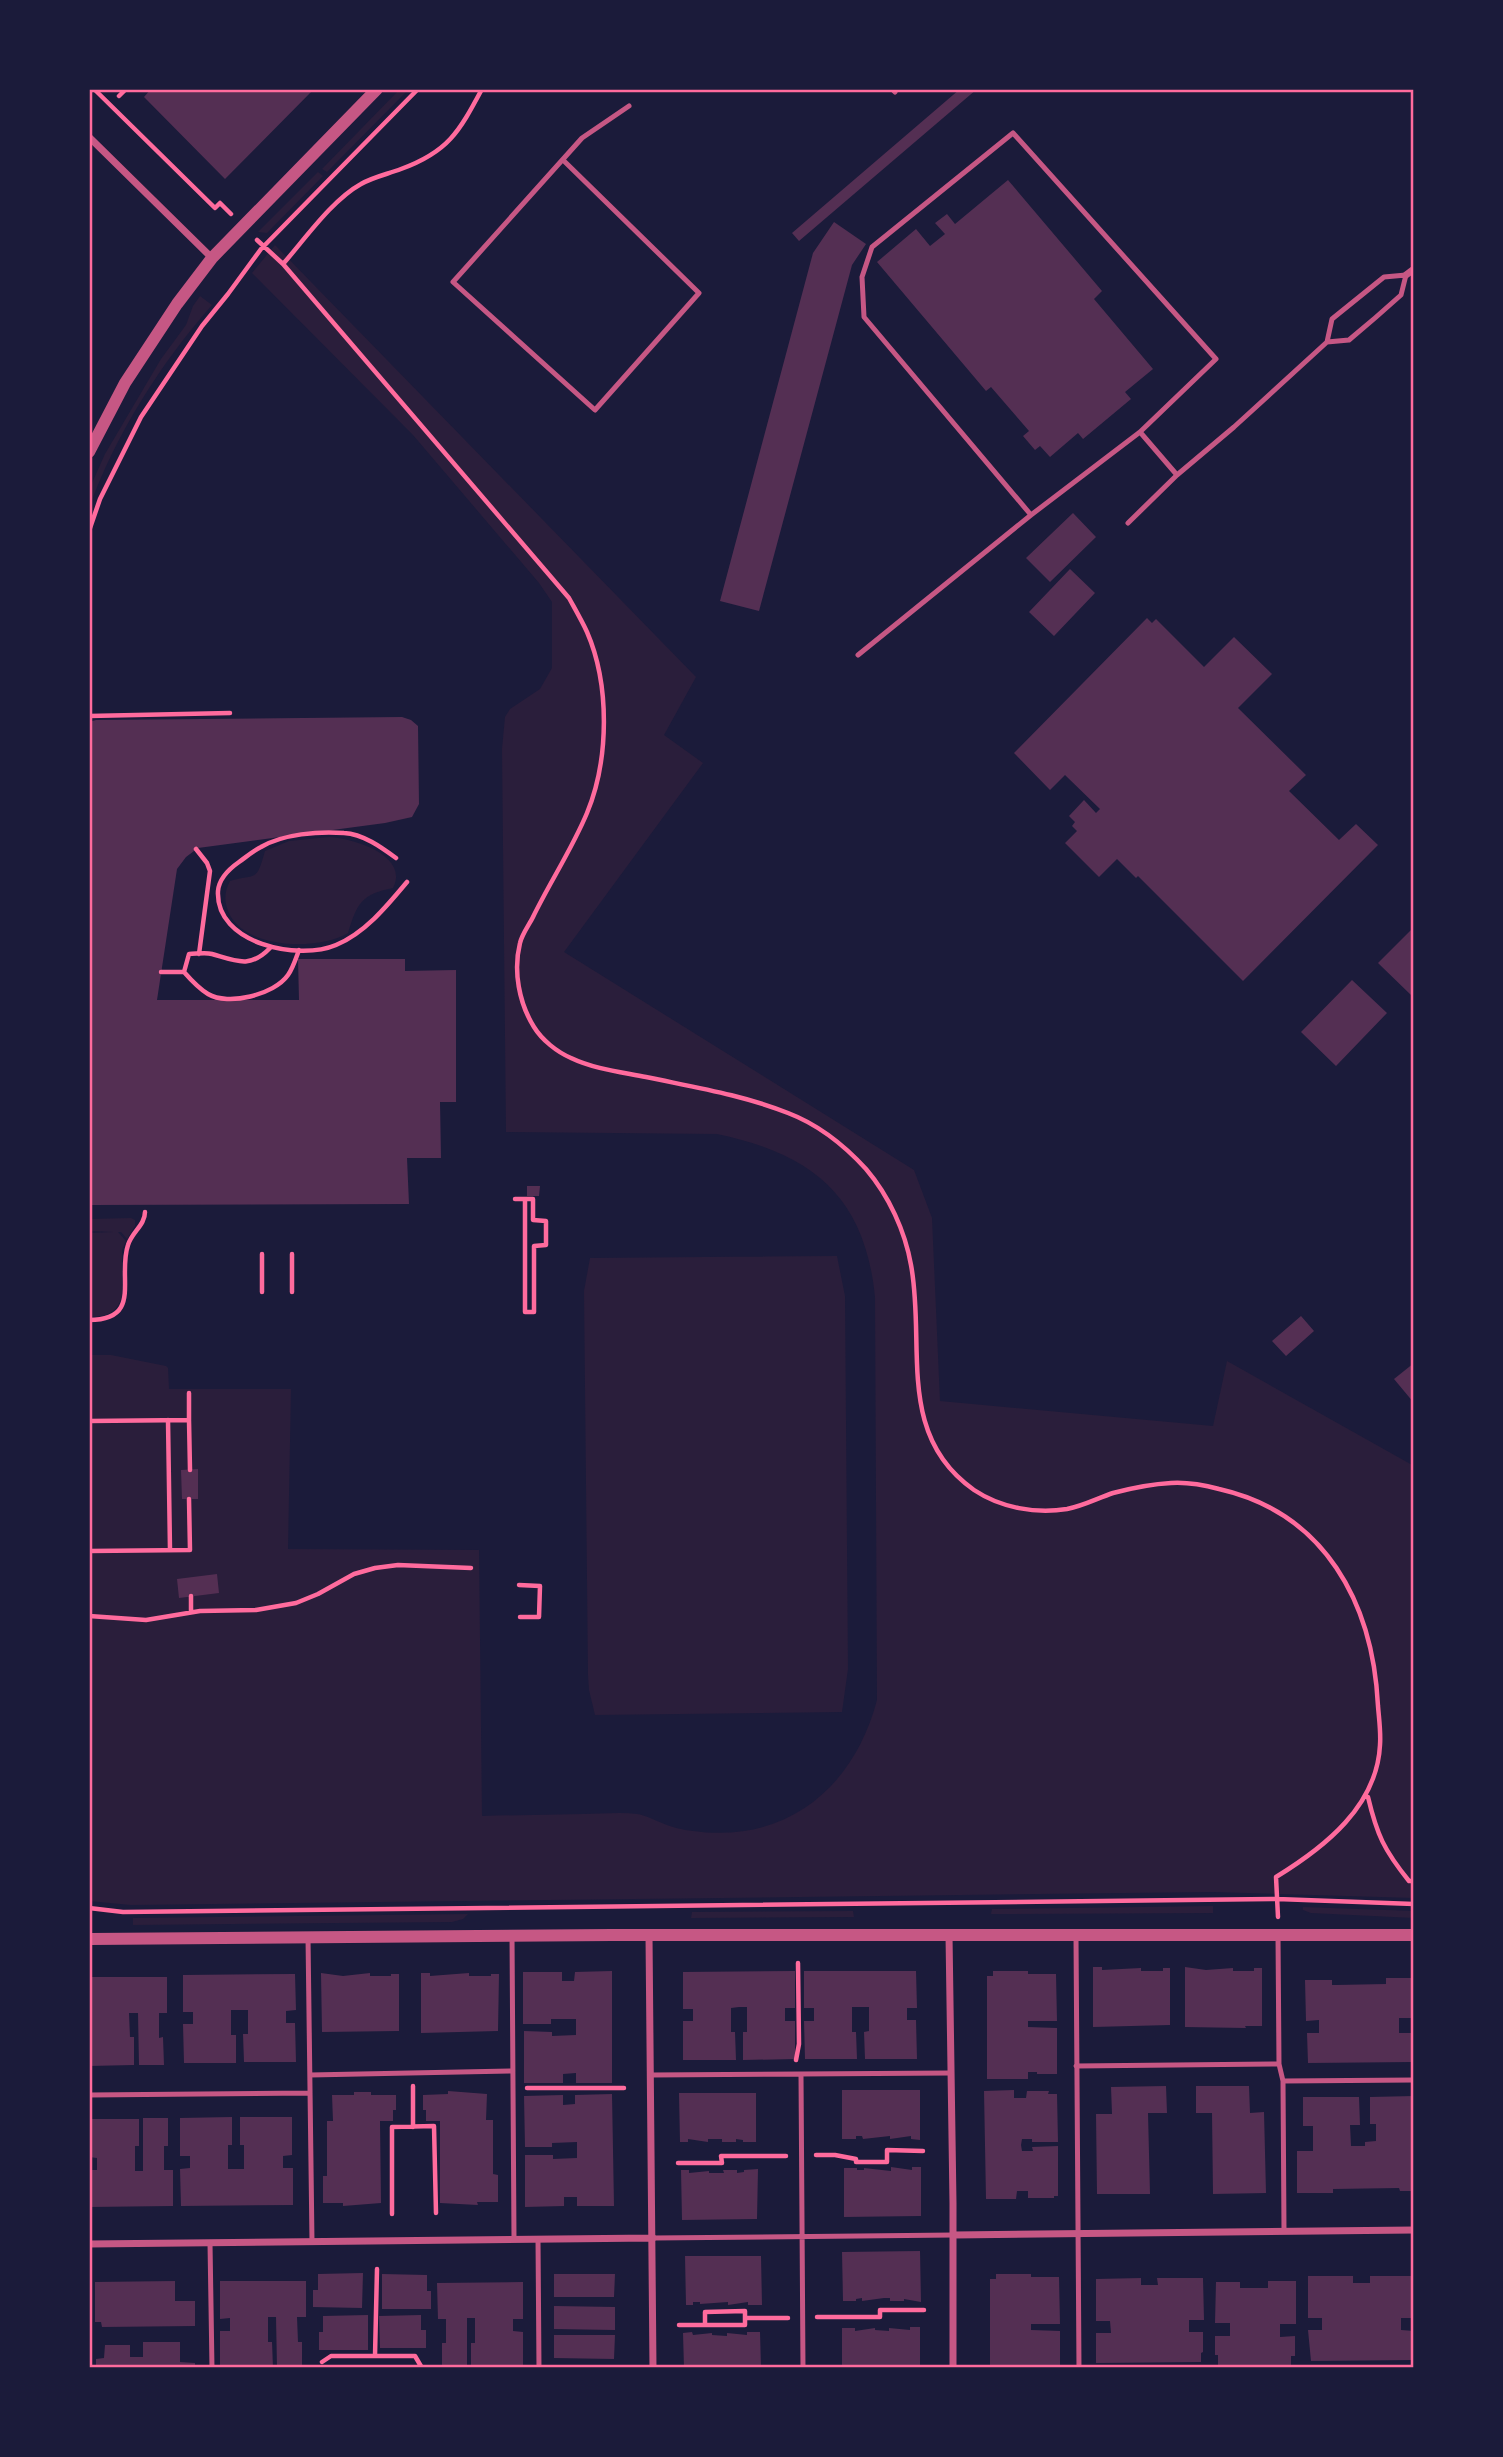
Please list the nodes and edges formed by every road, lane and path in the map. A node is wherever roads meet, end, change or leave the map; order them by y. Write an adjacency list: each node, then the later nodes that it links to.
1 (94, 89): 10 (path)
2 (126, 89): 6 (path)
3 (377, 89): 12 (street)
4 (418, 89): 11 (path)
5 (482, 89): 13 (path)
6 (119, 96)
7 (629, 106): 9 (lane)
8 (89, 137): 12 (street)
9 (563, 160): 9 (lane)
10 (234, 217)
11 (261, 244): 13 (path); 22 (path)
12 (212, 258): 18 (street)
13 (283, 264): 58 (path)
14 (1414, 269): 15 (street)
15 (1406, 275): 16 (lane); 16 (lane)
16 (1327, 342): 19 (lane)
17 (1140, 432): 19 (lane); 20 (lane); 20 (lane)
18 (89, 452)
19 (1178, 475): 21 (lane)
20 (1031, 515): 23 (lane)
21 (1128, 523)
22 (89, 531)
23 (858, 655)
24 (230, 713): 25 (path)
25 (89, 716)
26 (195, 849): 29 (path)
27 (396, 858): 30 (path)
28 (407, 882): 32 (path)
29 (207, 887): 30 (path); 33 (path)
30 (219, 888): 31 (path)
31 (271, 947): 32 (path); 33 (path)
32 (299, 950): 35 (path)
33 (199, 954): 35 (path)
34 (161, 972): 35 (path)
35 (184, 972)
36 (515, 1199): 37 (path)
37 (524, 1199): 37 (path)
38 (145, 1212): 43 (path)
39 (262, 1254): 42 (path)
40 (292, 1254): 41 (path)
41 (292, 1292)
42 (262, 1293)
43 (89, 1320)
44 (189, 1393): 46 (path)
45 (168, 1420): 46 (path); 47 (path); 51 (path)
46 (189, 1420): 48 (path)
47 (89, 1421)
48 (190, 1470)
49 (190, 1499): 51 (path)
50 (89, 1550): 51 (path)
51 (170, 1550)
52 (471, 1568): 55 (path)
53 (519, 1585): 57 (path)
54 (191, 1596): 55 (path)
55 (191, 1612): 56 (path)
56 (89, 1616)
57 (520, 1617)
58 (1368, 1796): 59 (path); 60 (path)
59 (1414, 1881)
60 (1277, 1899): 61 (path); 62 (path); 63 (path)
61 (1414, 1904)
62 (89, 1908)
63 (1278, 1933): 64 (street); 65 (street); 72 (lane)
64 (1076, 1934): 68 (street); 73 (lane)
65 (1414, 1934)
66 (512, 1935): 67 (street); 69 (street); 74 (lane)
67 (649, 1936): 68 (street); 78 (street)
68 (949, 1936): 75 (street)
69 (308, 1937): 70 (street); 77 (lane)
70 (89, 1939)
71 (798, 1963): 79 (path)
72 (1279, 2064): 73 (lane); 81 (lane)
73 (1076, 2066): 91 (lane)
74 (513, 2071): 76 (lane); 82 (lane)
75 (951, 2073): 79 (lane); 92 (street)
76 (413, 2074): 77 (lane); 86 (path)
77 (310, 2075): 84 (lane)
78 (651, 2075): 79 (lane); 94 (street)
79 (799, 2075): 95 (lane)
80 (1414, 2080): 81 (lane)
81 (1283, 2081): 90 (lane)
82 (513, 2088): 83 (path); 93 (lane)
83 (624, 2088)
84 (310, 2093): 85 (lane); 97 (lane)
85 (89, 2095)
86 (413, 2127): 87 (path); 88 (path)
87 (436, 2213)
88 (392, 2214)
89 (1414, 2230): 90 (street)
90 (1284, 2231): 91 (street)
91 (1079, 2233): 92 (street); 111 (lane)
92 (954, 2235): 95 (lane); 110 (street)
93 (514, 2238): 96 (street); 97 (street)
94 (653, 2238): 95 (lane); 96 (street); 108 (street)
95 (802, 2238): 109 (lane)
96 (538, 2239): 107 (lane)
97 (312, 2241): 98 (street)
98 (210, 2243): 99 (street); 105 (lane)
99 (89, 2244)
100 (377, 2269): 103 (path)
101 (745, 2318): 102 (path)
102 (705, 2325)
103 (375, 2356): 104 (path); 106 (path)
104 (322, 2362)
105 (212, 2368)
106 (422, 2368)
107 (539, 2368)
108 (653, 2368)
109 (803, 2368)
110 (953, 2368)
111 (1079, 2368)

